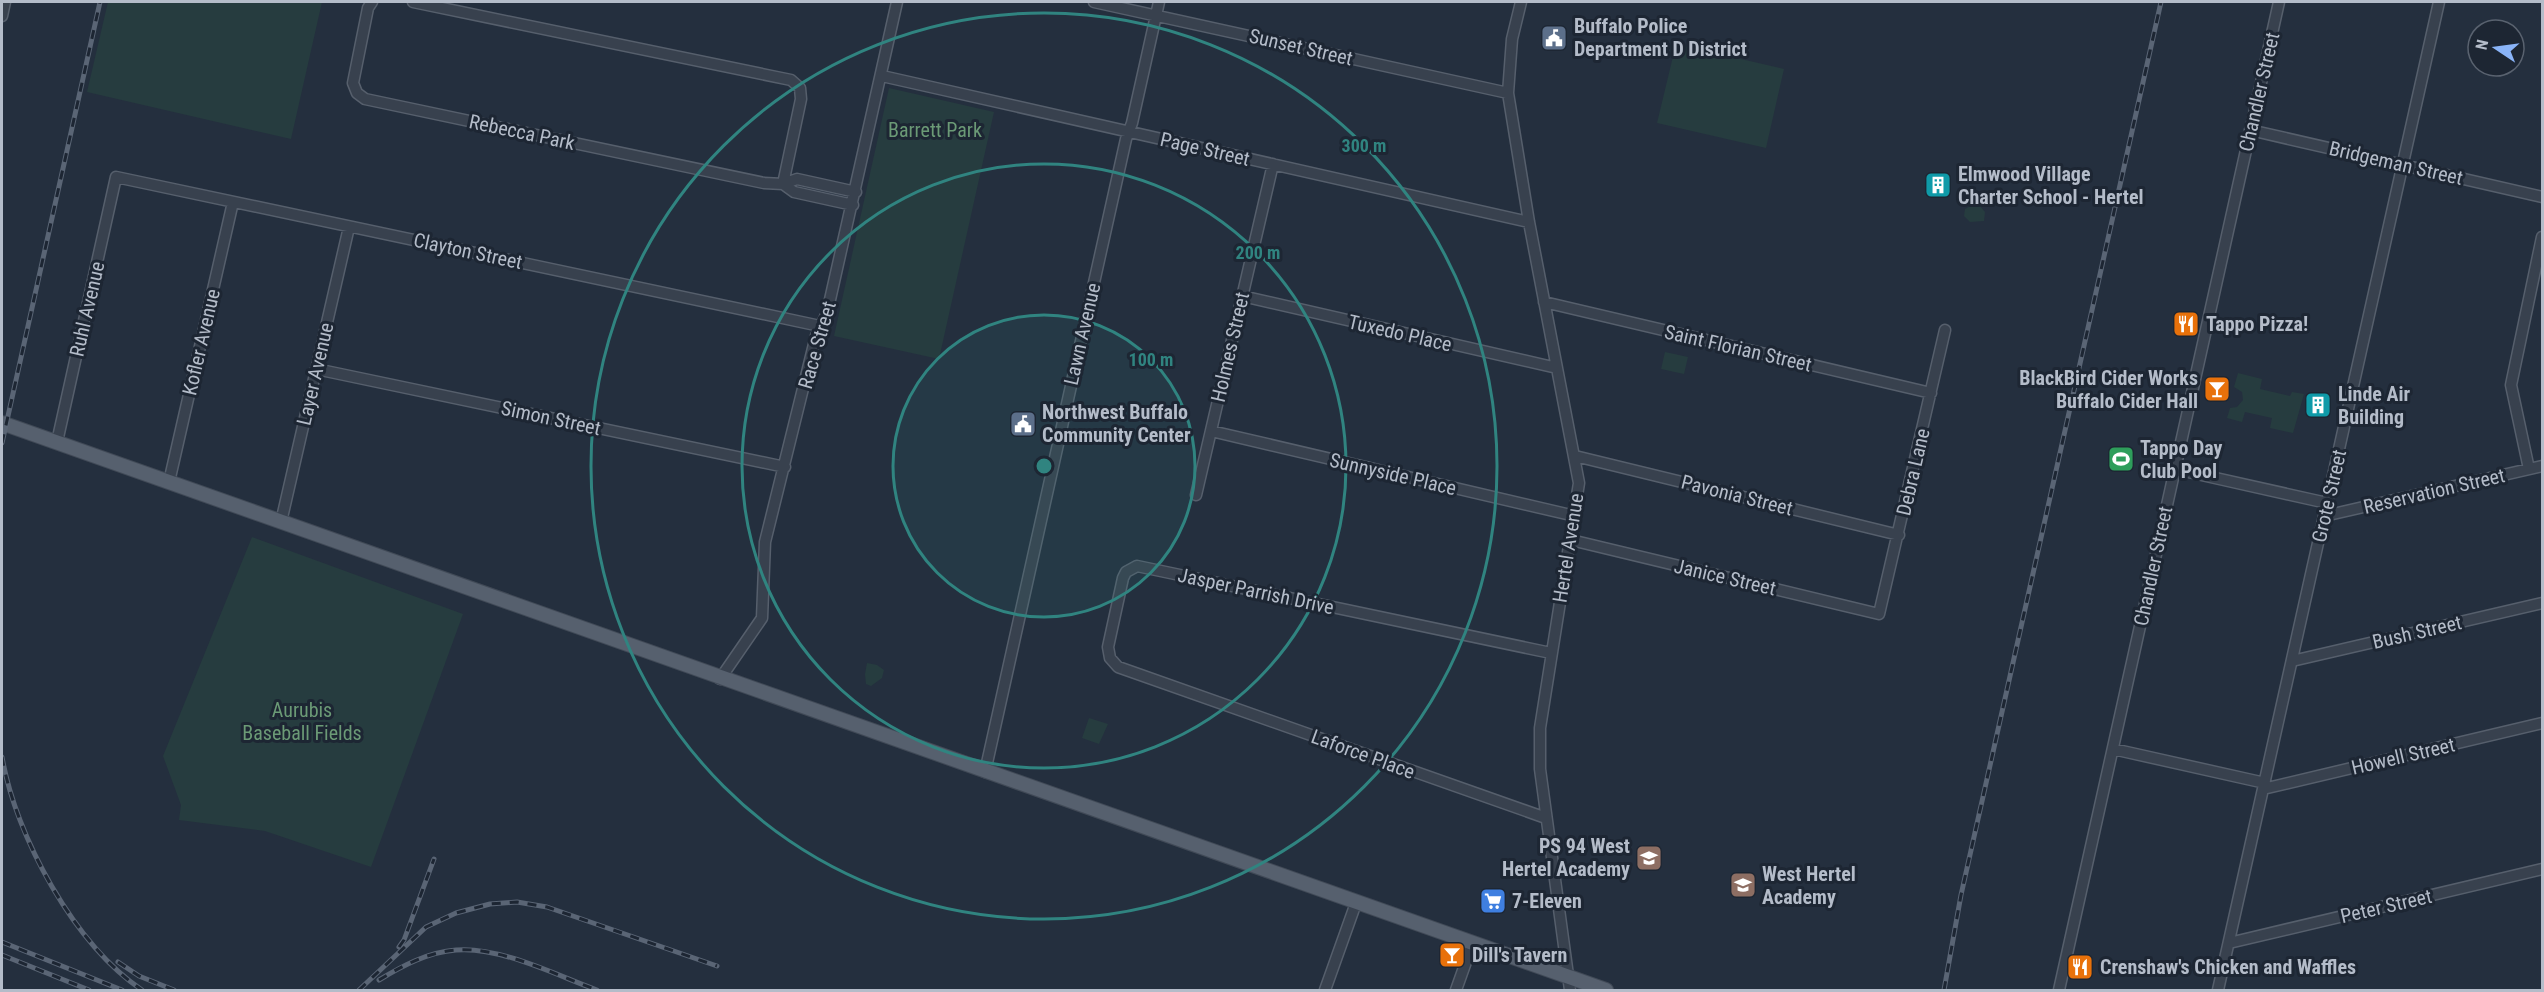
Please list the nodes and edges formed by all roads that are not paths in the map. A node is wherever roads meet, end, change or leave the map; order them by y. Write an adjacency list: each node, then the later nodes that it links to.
1 (5, 2): 10 (street)
2 (372, 2): 19 (street, Rebecca Park)
3 (413, 2): 19 (street)
4 (897, 2): 12 (street, Race Street)
5 (1094, 2): 11 (street, Sunset Street)
6 (1159, 2): 11 (street, Lawn Avenue)
7 (1521, 2): 13 (street, Hertel Avenue)
8 (2278, 2): 14 (street, Chandler Street)
9 (2439, 2): 17 (street, Grote Street)
10 (2, 16)
11 (1156, 16): 13 (street, Sunset Street); 15 (street, Lawn Avenue)
12 (882, 76): 15 (street, Page Street); 20 (street, Race Street)
13 (1508, 93): 24 (street, Hertel Avenue)
14 (2250, 130): 17 (street, Bridgeman Street); 40 (street, Chandler Street)
15 (1129, 131): 16 (street, Page Street); 57 (street, Lawn Avenue)
16 (1273, 164): 24 (street, Page Street); 27 (street, Holmes Street)
17 (2403, 165): 21 (street, Bridgeman Street); 44 (street, Grote Street)
18 (116, 177): 22 (street, Clayton Street); 36 (street, Ruhl Avenue)
19 (783, 184): 20 (street, Rebecca Park); 23 (street, Rebecca Park)
20 (856, 192): 23 (street, Race Street)
21 (2542, 197)
22 (233, 202): 25 (street, Clayton Street); 42 (street, Kofler Avenue)
23 (853, 205): 29 (street, Race Street)
24 (1529, 222): 28 (street, Hertel Avenue)
25 (349, 227): 29 (street, Clayton Street); 32 (street, Layer Avenue)
26 (2542, 237): 41 (street)
27 (1242, 296): 31 (street, Tuxedo Place); 35 (street, Holmes Street)
28 (1544, 302): 31 (street, Hertel Avenue); 33 (street, Saint Florian Street)
29 (820, 326): 39 (street, Race Street)
30 (1945, 330): 33 (street, Debra Lane)
31 (1557, 368): 37 (street, Hertel Avenue)
32 (316, 369): 39 (street, Simon Street); 46 (street, Layer Avenue)
33 (1931, 393): 47 (street, Debra Lane)
34 (2, 423): 36 (main road)
35 (1211, 431): 43 (street, Holmes Street); 45 (street, Sunnyside Place)
36 (57, 442): 42 (main road)
37 (1575, 456): 45 (street, Hertel Avenue); 47 (street, Pavonia Street)
38 (2542, 466): 41 (street, Reservation Street)
39 (785, 467): 53 (street, Race Street)
40 (2175, 469): 44 (street, Reservation Street); 56 (street, Chandler Street)
41 (2529, 470): 44 (street, Reservation Street)
42 (169, 482): 46 (main road)
43 (1196, 495)
44 (2326, 507): 52 (street, Grote Street)
45 (1575, 516): 48 (street, Hertel Avenue)
46 (281, 522): 53 (main road)
47 (1899, 535): 50 (street, Debra Lane)
48 (1571, 540): 50 (street, Janice Street); 51 (street, Hertel Avenue)
49 (2542, 603): 52 (street, Bush Street)
50 (1879, 614)
51 (1551, 653): 54 (street, Jasper Parrish Drive); 59 (street, Hertel Avenue)
52 (2292, 662): 58 (street, Grote Street)
53 (720, 679): 57 (main road)
54 (1181, 689): 59 (street, Laforce Place)
55 (2542, 723): 58 (street, Howell Street)
56 (2113, 749): 58 (street, Howell Street); 68 (street, Chandler Street)
57 (984, 772): 61 (main road)
58 (2264, 786): 62 (street, Grote Street)
59 (1546, 819): 64 (street, Hertel Avenue)
60 (2542, 869): 62 (street, Peter Street)
61 (1356, 903): 63 (main road); 65 (street)
62 (2229, 943): 69 (street, Grote Street)
63 (1472, 945): 64 (main road); 66 (street)
64 (1568, 984): 67 (main road)
65 (1325, 990)
66 (1456, 990)
67 (1606, 990)
68 (2059, 990)
69 (2218, 990)

